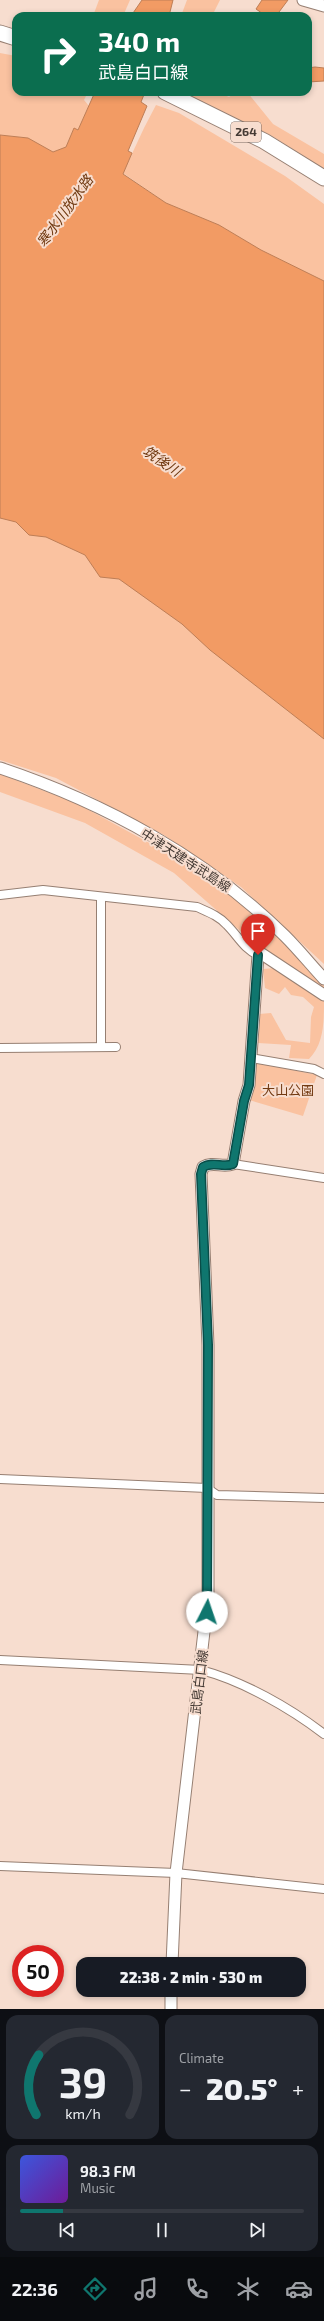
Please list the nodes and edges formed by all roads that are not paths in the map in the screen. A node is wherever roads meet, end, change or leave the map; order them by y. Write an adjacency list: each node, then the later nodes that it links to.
1 (303, 0): 2 (main road)
2 (324, 6)
3 (0, 33): 4 (highway)
4 (12, 37)
5 (173, 96): 6 (highway, 264)
6 (324, 178)
7 (0, 768): 11 (main road, 中津天建寺武島線)
8 (0, 895): 9 (street)
9 (101, 897): 10 (street); 13 (street)
10 (258, 955): 12 (main road); 16 (main road)
11 (324, 979)
12 (324, 995)
13 (101, 1046): 14 (street); 15 (street)
14 (116, 1047)
15 (0, 1048)
16 (252, 1058): 17 (street); 18 (main road)
17 (324, 1074)
18 (233, 1164): 19 (street); 21 (main road, 武島白口線)
19 (324, 1178)
20 (0, 1479): 21 (street)
21 (207, 1488): 22 (street); 24 (main road, 武島白口線)
22 (324, 1498)
23 (0, 1660): 24 (street)
24 (201, 1670): 25 (street); 27 (main road, 武島白口線)
25 (324, 1734)
26 (0, 1866): 27 (street)
27 (176, 1873): 28 (street); 29 (main road, 武島白口線)
28 (324, 1889)
29 (172, 1957)
30 (171, 1997): 31 (main road)
31 (171, 2009)

